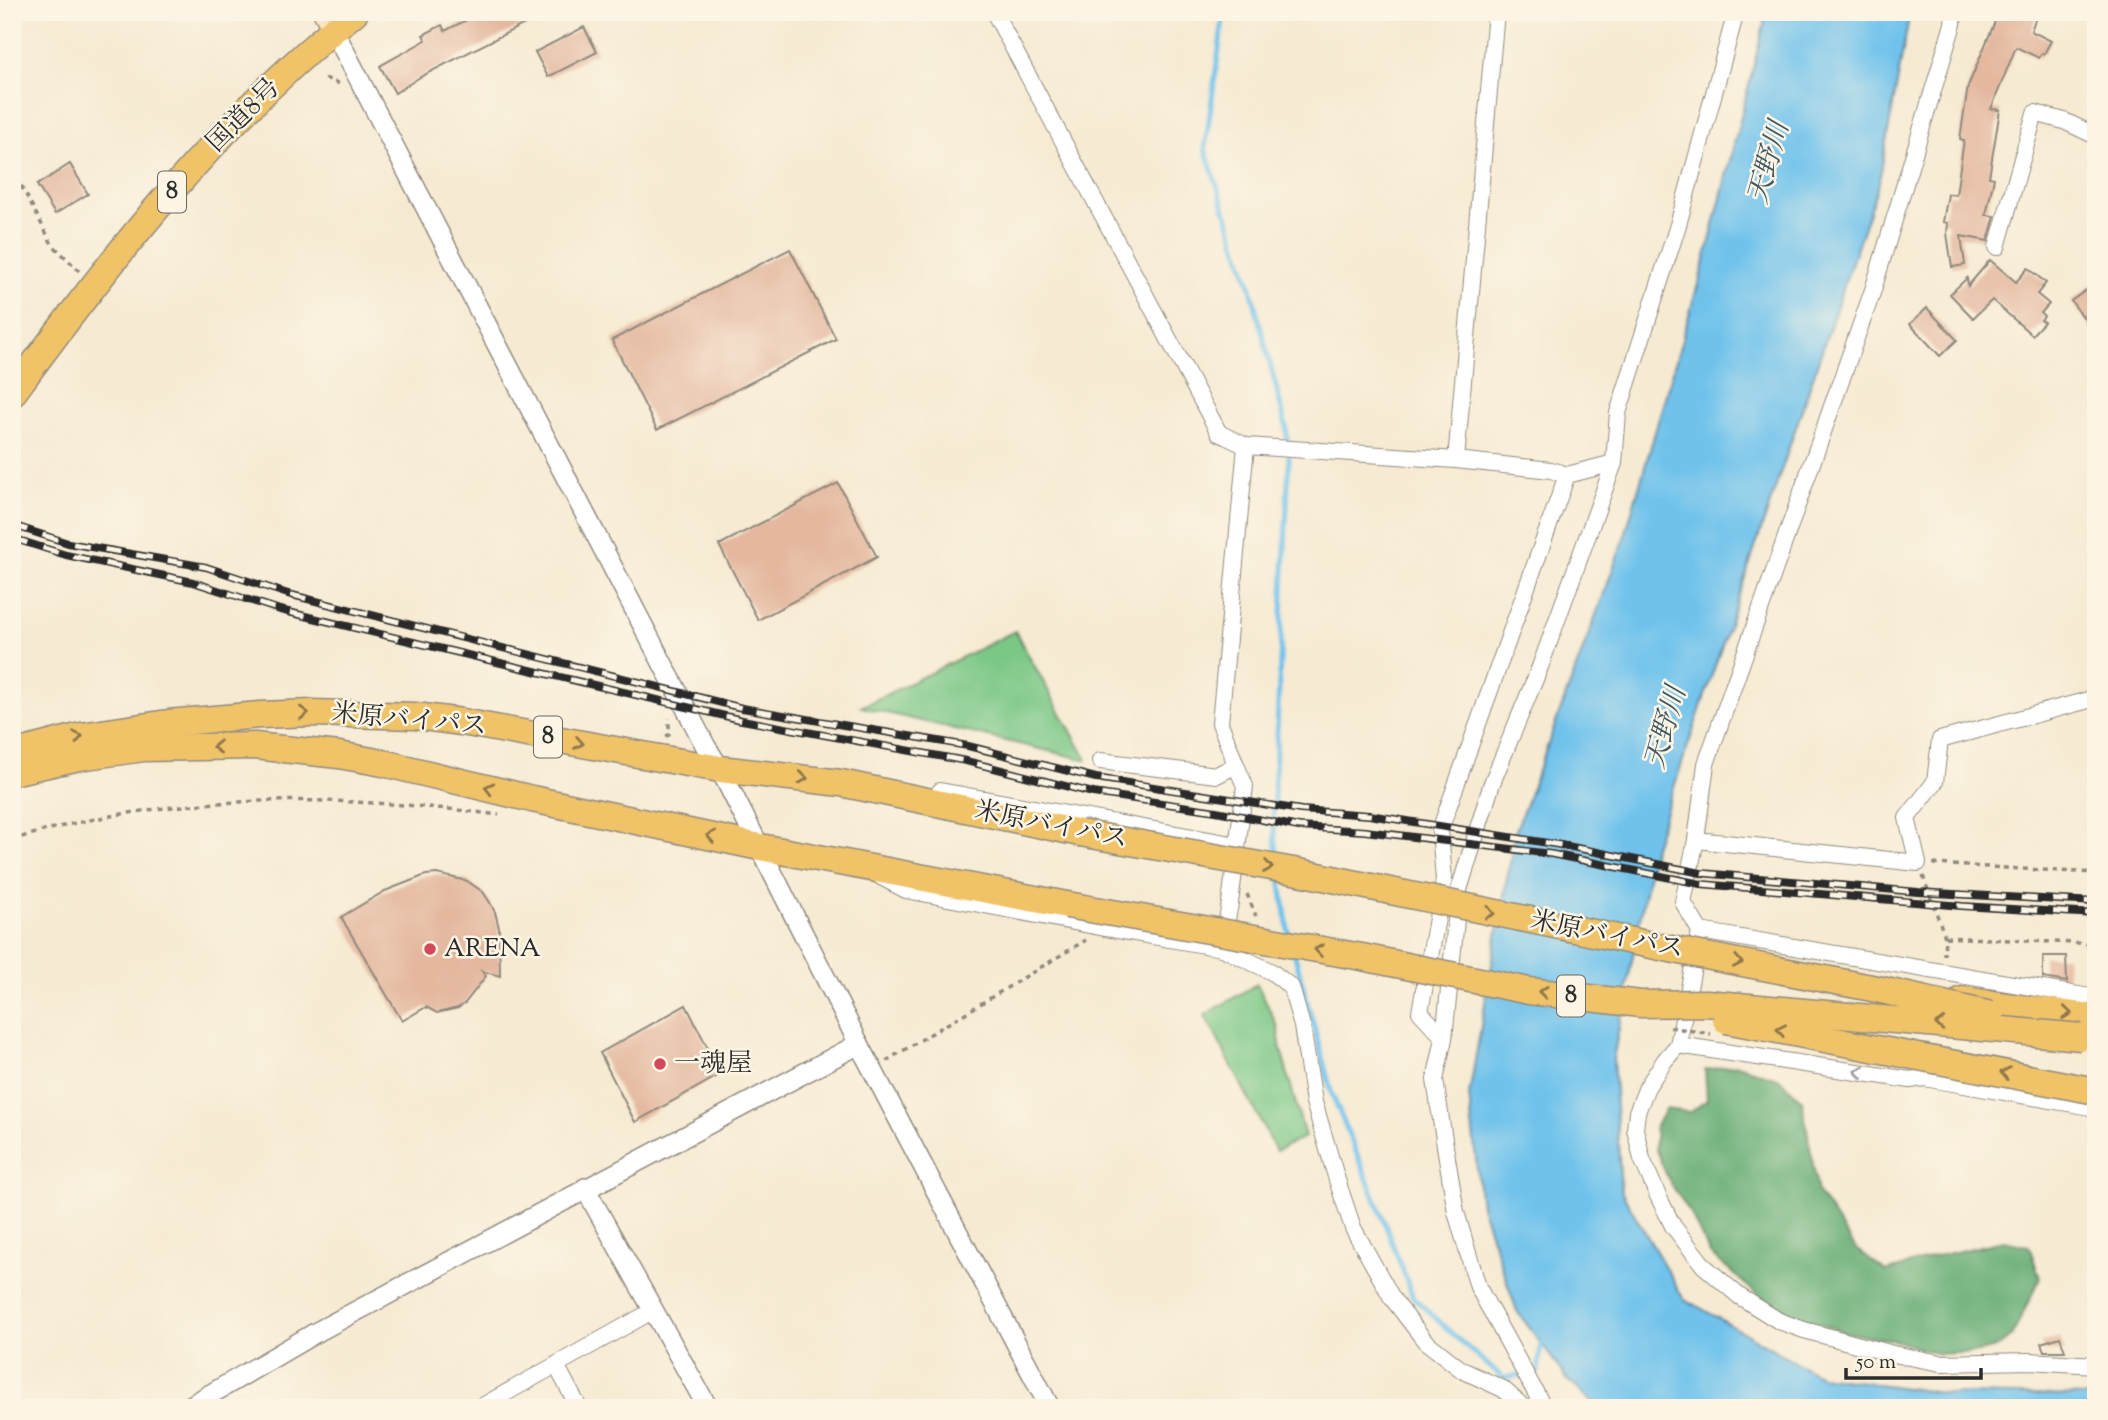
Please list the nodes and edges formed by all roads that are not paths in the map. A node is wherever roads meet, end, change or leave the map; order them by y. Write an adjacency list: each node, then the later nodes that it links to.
1 (355, 12): 6 (highway, 国道8号 / 8)
2 (994, 12): 10 (street)
3 (1496, 12): 11 (street)
4 (1736, 12): 12 (street)
5 (1954, 12): 21 (street)
6 (329, 21): 9 (highway, 国道8号 / 8); 18 (street)
7 (2096, 136): 8 (street)
8 (1997, 247)
9 (12, 394)
10 (1246, 446): 11 (street); 17 (street)
11 (1456, 460): 13 (street)
12 (1614, 463): 13 (street); 30 (street)
13 (1567, 475): 30 (street)
14 (2096, 698): 21 (street)
15 (12, 754): 18 (highway, 米原バイパス / 8, one-way to 18)
16 (1100, 761): 17 (street)
17 (1237, 765): 22 (street)
18 (720, 769): 20 (highway, 米原バイパス / 8, one-way to 20); 23 (street)
19 (12, 772): 23 (highway, 米原バイパス / 8, one-way to 19)
20 (841, 783): 22 (street); 29 (highway, 米原バイパス / 8, one-way to 29, bridge)
21 (1696, 840): 25 (street)
22 (1237, 845): 26 (street)
23 (760, 847): 24 (highway, 米原バイパス / 8); 31 (street)
24 (854, 863): 26 (street); 28 (highway, 米原バイパス / 8, one-way to 24, bridge)
25 (1700, 931): 27 (street); 32 (street)
26 (1222, 948): 44 (street)
27 (2096, 999)
28 (1641, 1004): 29 (highway, 米原バイパス / 8, one-way to 28, bridge); 33 (highway, one-way to 28, bridge)
29 (2091, 1031)
30 (1444, 1038): 45 (street)
31 (859, 1045): 35 (street); 43 (street)
32 (1678, 1045): 34 (street, one-way to 32); 38 (street)
33 (2096, 1091)
34 (2096, 1108)
35 (585, 1188): 36 (street); 39 (street)
36 (654, 1310): 37 (street); 42 (street)
37 (556, 1365): 40 (street); 41 (street)
38 (2096, 1365)
39 (187, 1408)
40 (479, 1408)
41 (579, 1408)
42 (708, 1408)
43 (1050, 1408)
44 (1524, 1408)
45 (1544, 1408)

